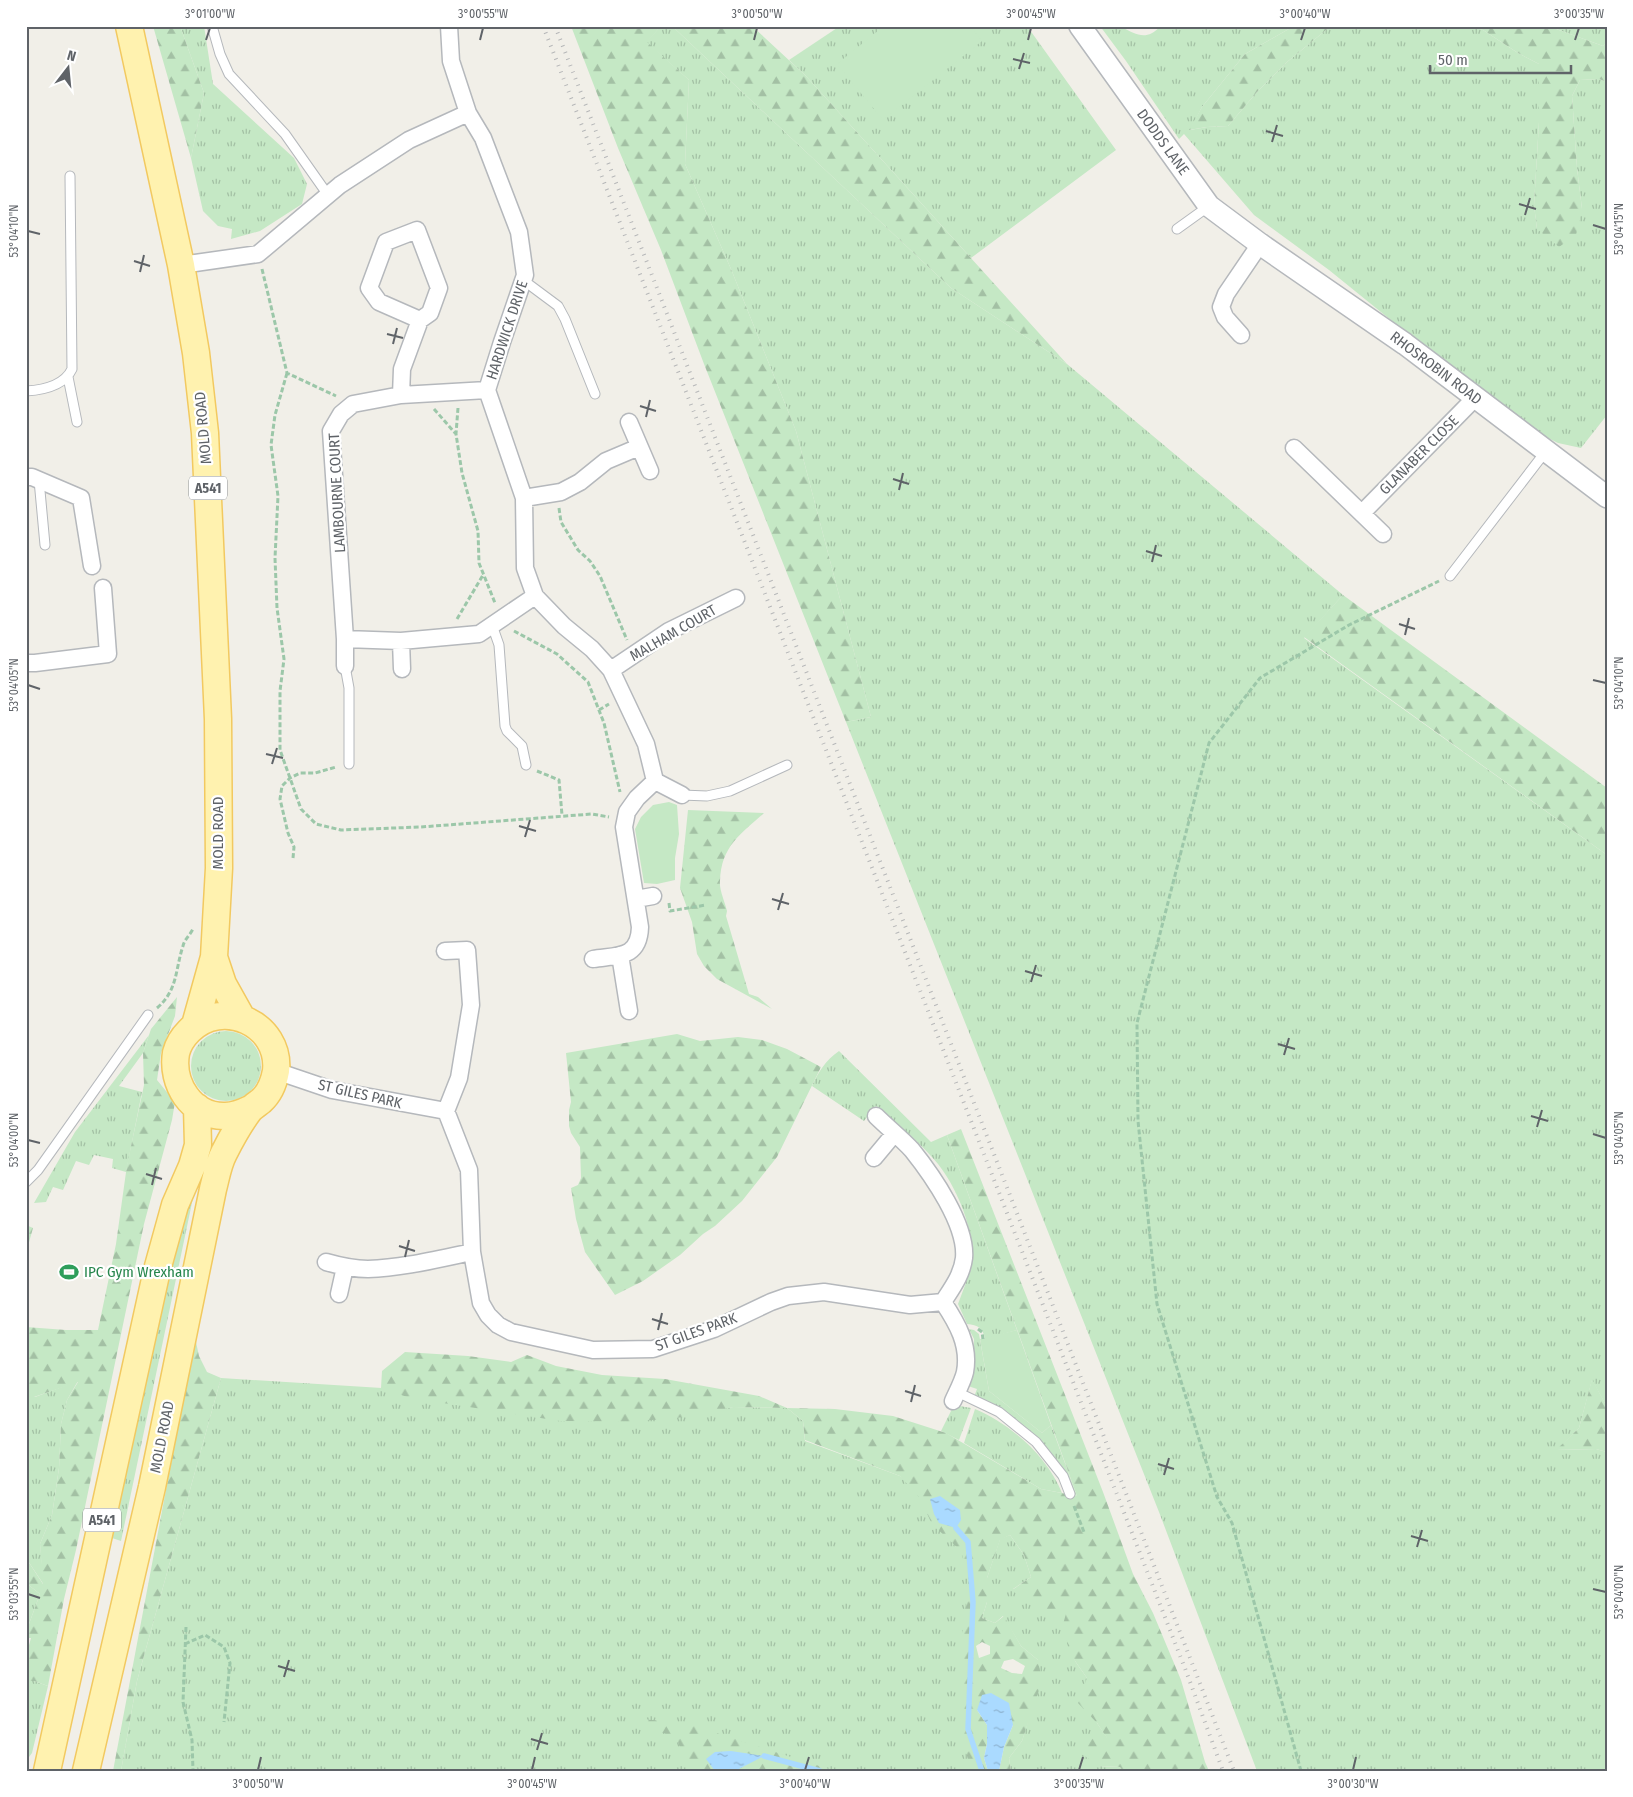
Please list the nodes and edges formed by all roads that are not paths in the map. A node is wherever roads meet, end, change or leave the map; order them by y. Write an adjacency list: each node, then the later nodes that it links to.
1 (129, 26): 11 (main road, MOLD ROAD / A541)
2 (212, 26): 7 (lane)
3 (449, 26): 5 (street, HARDWICK DRIVE)
4 (1080, 26): 8 (street, DODDS LANE)
5 (468, 113): 7 (street); 12 (street, HARDWICK DRIVE)
6 (70, 176): 15 (lane)
7 (328, 195): 11 (street)
8 (1209, 206): 9 (lane); 10 (street, DODDS LANE)
9 (1177, 229)
10 (1260, 244): 14 (street); 20 (street, RHOSROBIN ROAD)
11 (181, 265): 54 (main road, MOLD ROAD / A541)
12 (523, 280): 16 (street, HARDWICK DRIVE); 18 (lane)
13 (420, 320): 13 (street); 19 (street)
14 (1241, 335)
15 (68, 377): 17 (lane); 21 (lane)
16 (487, 390): 19 (street); 29 (street, HARDWICK DRIVE)
17 (26, 391)
18 (595, 394)
19 (401, 395): 39 (street, LAMBOURNE COURT)
20 (1475, 398): 25 (street, RHOSROBIN ROAD); 30 (street, GLANABER CLOSE)
21 (77, 422)
22 (629, 422): 23 (street)
23 (639, 447): 26 (street); 29 (street)
24 (1294, 448): 30 (street)
25 (1546, 451): 28 (street, RHOSROBIN ROAD); 34 (lane)
26 (650, 471)
27 (33, 479): 32 (lane); 33 (street)
28 (1607, 497)
29 (524, 498): 36 (street, HARDWICK DRIVE)
30 (1362, 513): 31 (street)
31 (1383, 534)
32 (45, 545)
33 (92, 566)
34 (1450, 576)
35 (103, 588): 41 (street)
36 (535, 596): 38 (street); 44 (street, HARDWICK DRIVE)
37 (736, 598): 44 (street, MALHAM COURT)
38 (497, 621): 40 (street); 47 (lane)
39 (345, 639): 40 (street); 42 (street, LAMBOURNE COURT)
40 (401, 641): 43 (street)
41 (26, 663)
42 (345, 666): 45 (lane)
43 (402, 669)
44 (611, 670): 48 (street, HARDWICK DRIVE)
45 (349, 764)
46 (787, 765): 49 (lane)
47 (526, 766)
48 (655, 781): 49 (street); 51 (street)
49 (682, 795)
50 (653, 896): 51 (street)
51 (636, 898): 53 (street)
52 (445, 951): 63 (street)
53 (620, 955): 55 (street); 56 (street)
54 (214, 957): 58 (main road, MOLD ROAD / A541); 59 (main road, MOLD ROAD / A541)
55 (593, 959)
56 (628, 1011)
57 (148, 1015): 67 (lane)
58 (242, 1018): 59 (main road); 60 (main road)
59 (195, 1025): 61 (main road)
60 (276, 1070): 62 (main road); 63 (street, ST GILES PARK)
61 (197, 1107): 62 (main road); 75 (main road, A541)
62 (250, 1109): 76 (main road, MOLD ROAD / A541)
63 (446, 1111): 68 (street, ST GILES PARK)
64 (876, 1116): 65 (street)
65 (894, 1134): 66 (street); 72 (street)
66 (874, 1158)
67 (26, 1182)
68 (472, 1252): 70 (street); 72 (street, ST GILES PARK)
69 (326, 1262): 70 (street)
70 (345, 1267): 71 (street)
71 (339, 1294)
72 (943, 1302): 73 (street)
73 (955, 1397): 74 (lane)
74 (1070, 1494)
75 (47, 1771)
76 (86, 1771)

